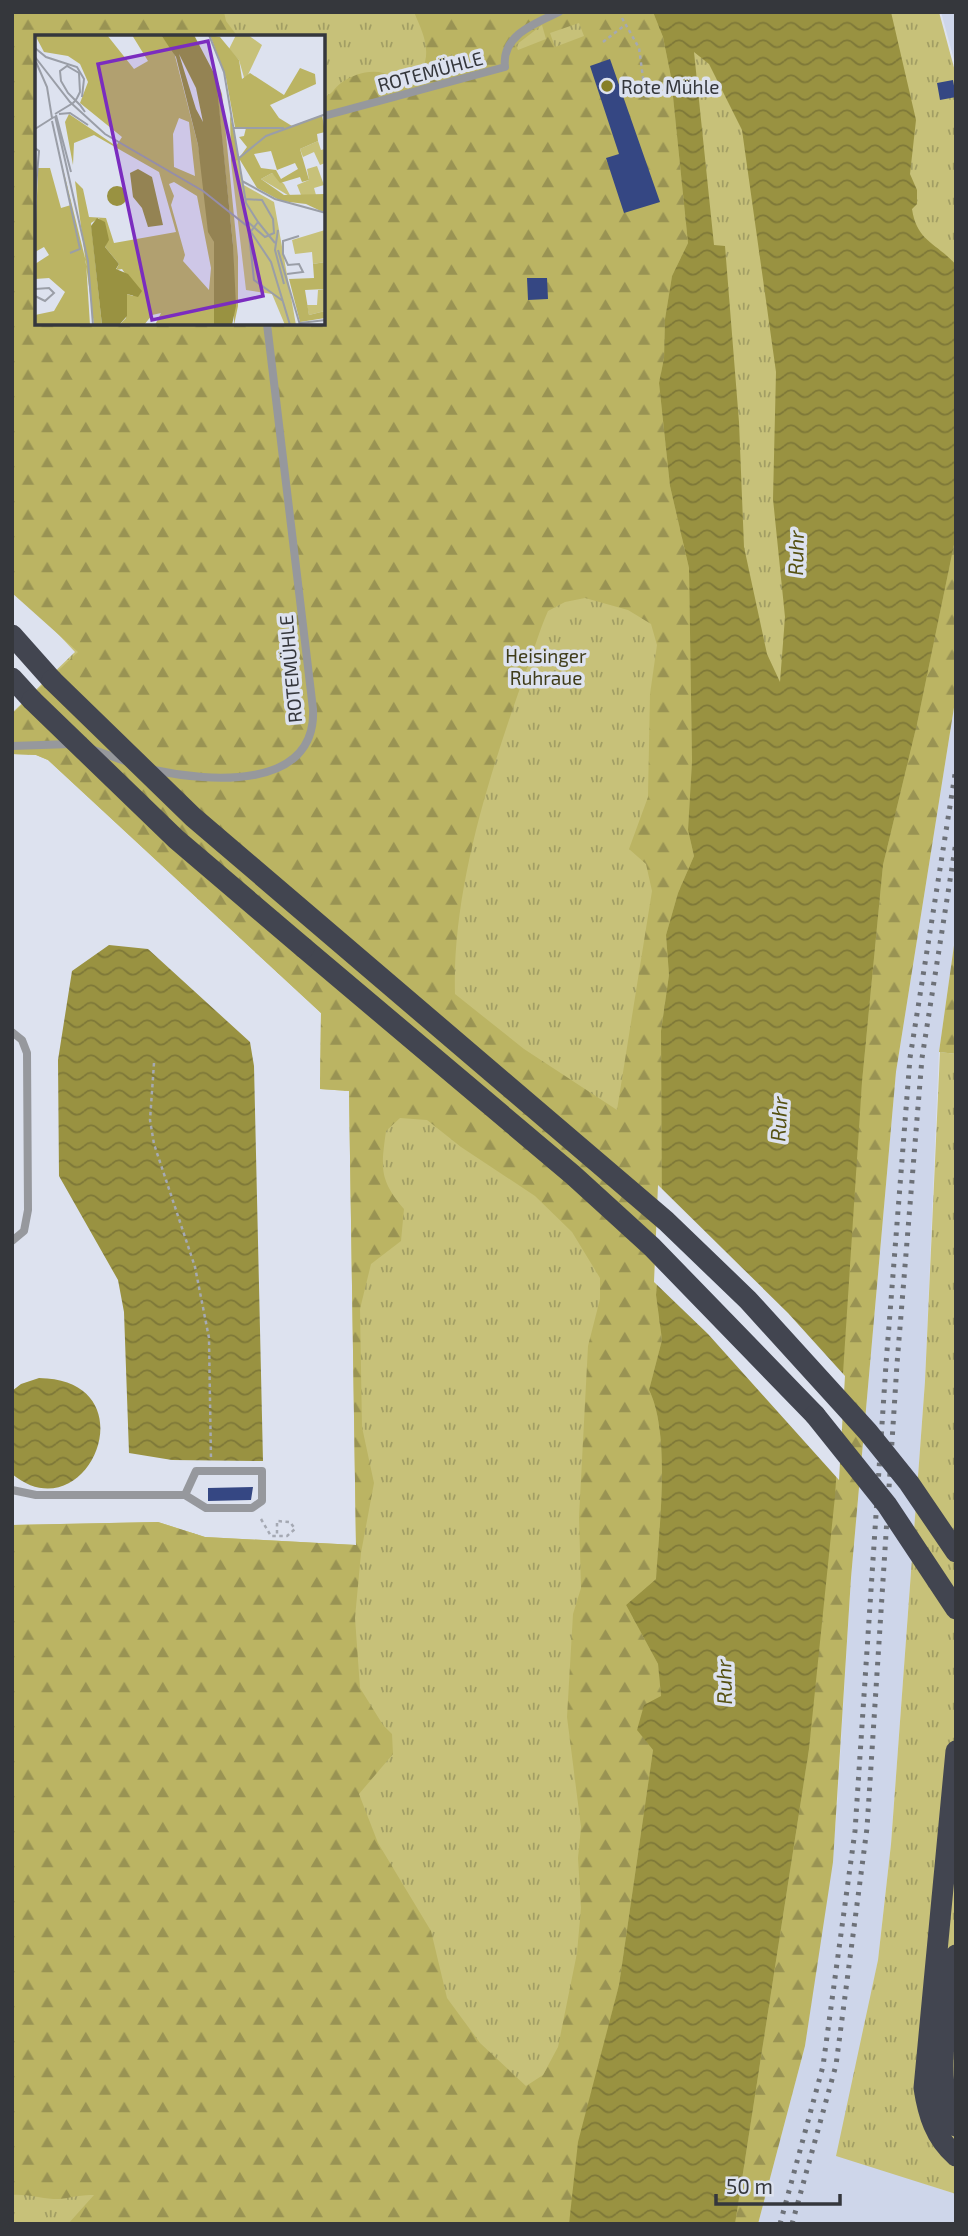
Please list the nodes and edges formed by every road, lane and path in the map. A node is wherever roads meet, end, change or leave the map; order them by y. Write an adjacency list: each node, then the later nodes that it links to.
1 (559, 12): 6 (lane, ROTEMÜHLE)
2 (622, 18): 3 (path)
3 (625, 24): 4 (path); 5 (path)
4 (603, 42)
5 (645, 93)
6 (326, 115)
7 (267, 326): 12 (lane, ROTEMÜHLE)
8 (12, 635): 21 (highway, bridge)
9 (12, 678): 11 (highway)
10 (12, 688): 11 (highway)
11 (32, 700): 22 (highway, bridge)
12 (12, 746)
13 (12, 1032): 15 (lane)
14 (154, 1063): 16 (path)
15 (12, 1241)
16 (211, 1471): 18 (lane); 18 (lane)
17 (12, 1490): 18 (lane)
18 (185, 1495)
19 (257, 1511): 20 (path)
20 (277, 1536): 20 (path)
21 (956, 1552)
22 (956, 1609)
23 (956, 1751): 26 (highway)
24 (956, 1955): 25 (highway)
25 (956, 2126)
26 (956, 2156)

